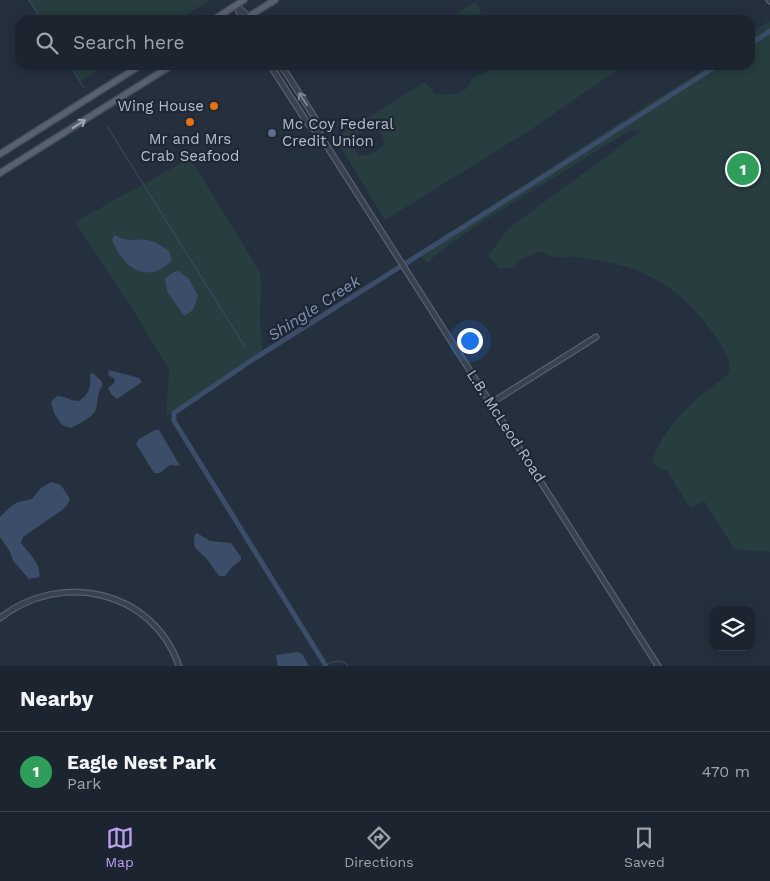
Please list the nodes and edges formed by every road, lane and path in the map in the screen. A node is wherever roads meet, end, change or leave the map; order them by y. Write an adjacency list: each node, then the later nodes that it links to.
1 (244, 0): 3 (main road)
2 (275, 0): 7 (main road)
3 (236, 5): 4 (main road); 5 (street); 6 (street)
4 (221, 15)
5 (240, 15)
6 (248, 15)
7 (255, 15)
8 (133, 70): 13 (main road)
9 (164, 70): 14 (main road, one-way to 9)
10 (273, 70): 12 (street, L.B. McLeod Road)
11 (284, 70): 12 (street, L.B. McLeod Road, one-way to 11)
12 (321, 136): 16 (street, L.B. McLeod Road)
13 (0, 154)
14 (0, 173)
15 (596, 337): 16 (street)
16 (491, 404): 19 (street, L.B. McLeod Road)
17 (0, 618): 18 (street)
18 (179, 666)
19 (658, 666)

